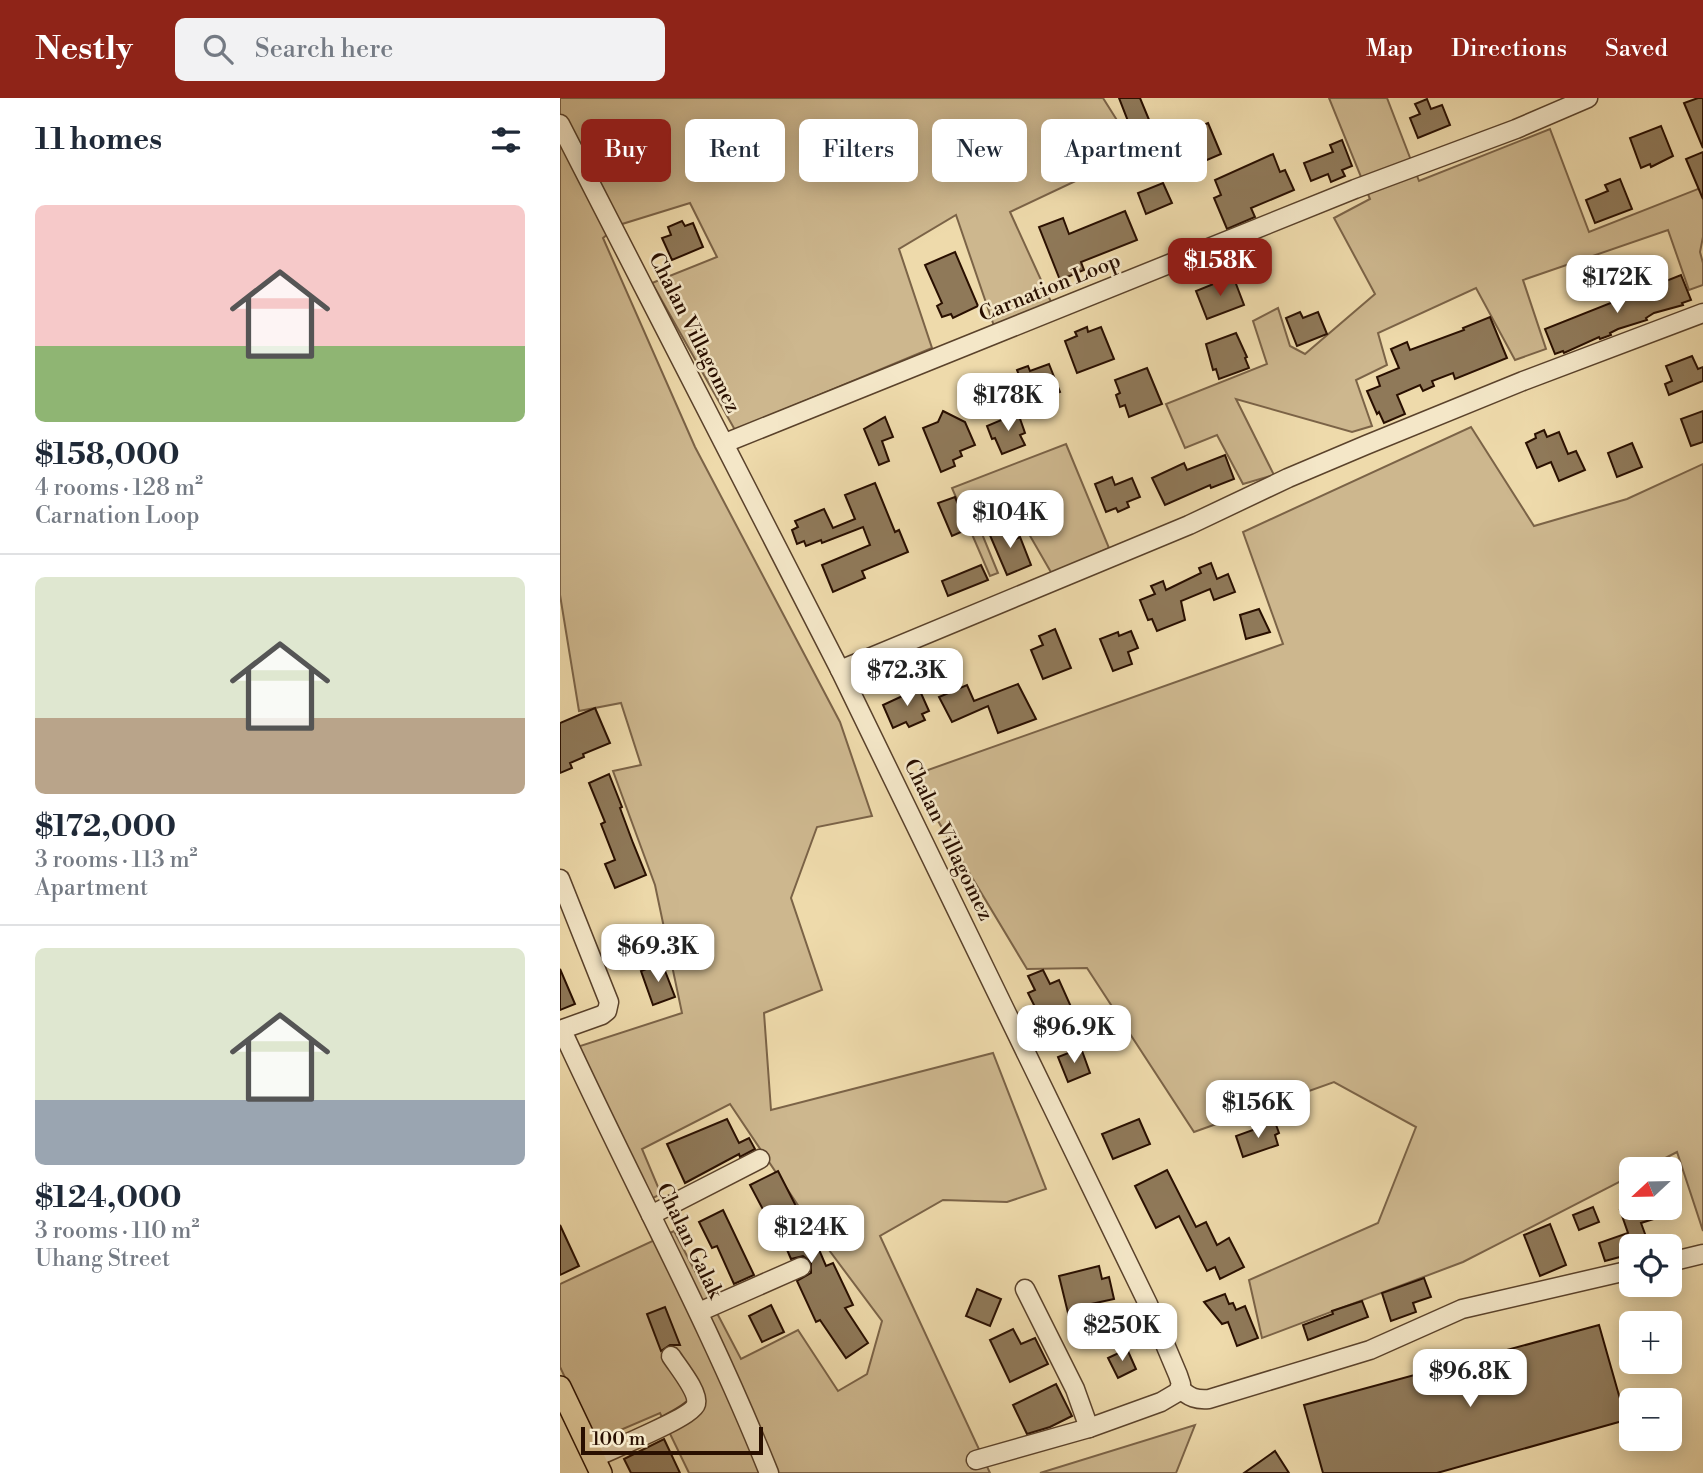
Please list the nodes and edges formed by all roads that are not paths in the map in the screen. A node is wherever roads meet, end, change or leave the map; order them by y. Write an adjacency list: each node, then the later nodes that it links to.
1 (1588, 98): 4 (street, Carnation Loop)
2 (560, 124): 4 (street, Chalan Villagomez)
3 (1703, 313): 5 (street)
4 (725, 443): 5 (street, Chalan Villagomez)
5 (840, 670): 18 (street, Chalan Villagomez)
6 (560, 878): 7 (street)
7 (560, 1032): 9 (street, Chalan Galak)
8 (760, 1159): 9 (street)
9 (650, 1215): 15 (street, Chalan Galak)
10 (1703, 1254): 11 (street)
11 (1682, 1259)
12 (801, 1267): 15 (street)
13 (1619, 1273): 18 (street)
14 (1025, 1289): 19 (street)
15 (699, 1312): 22 (street, Chalan Galak)
16 (671, 1356): 21 (street)
17 (560, 1387): 21 (main road)
18 (1180, 1388): 19 (street)
19 (1089, 1428): 20 (street)
20 (976, 1460)
21 (598, 1465)
22 (769, 1473)

